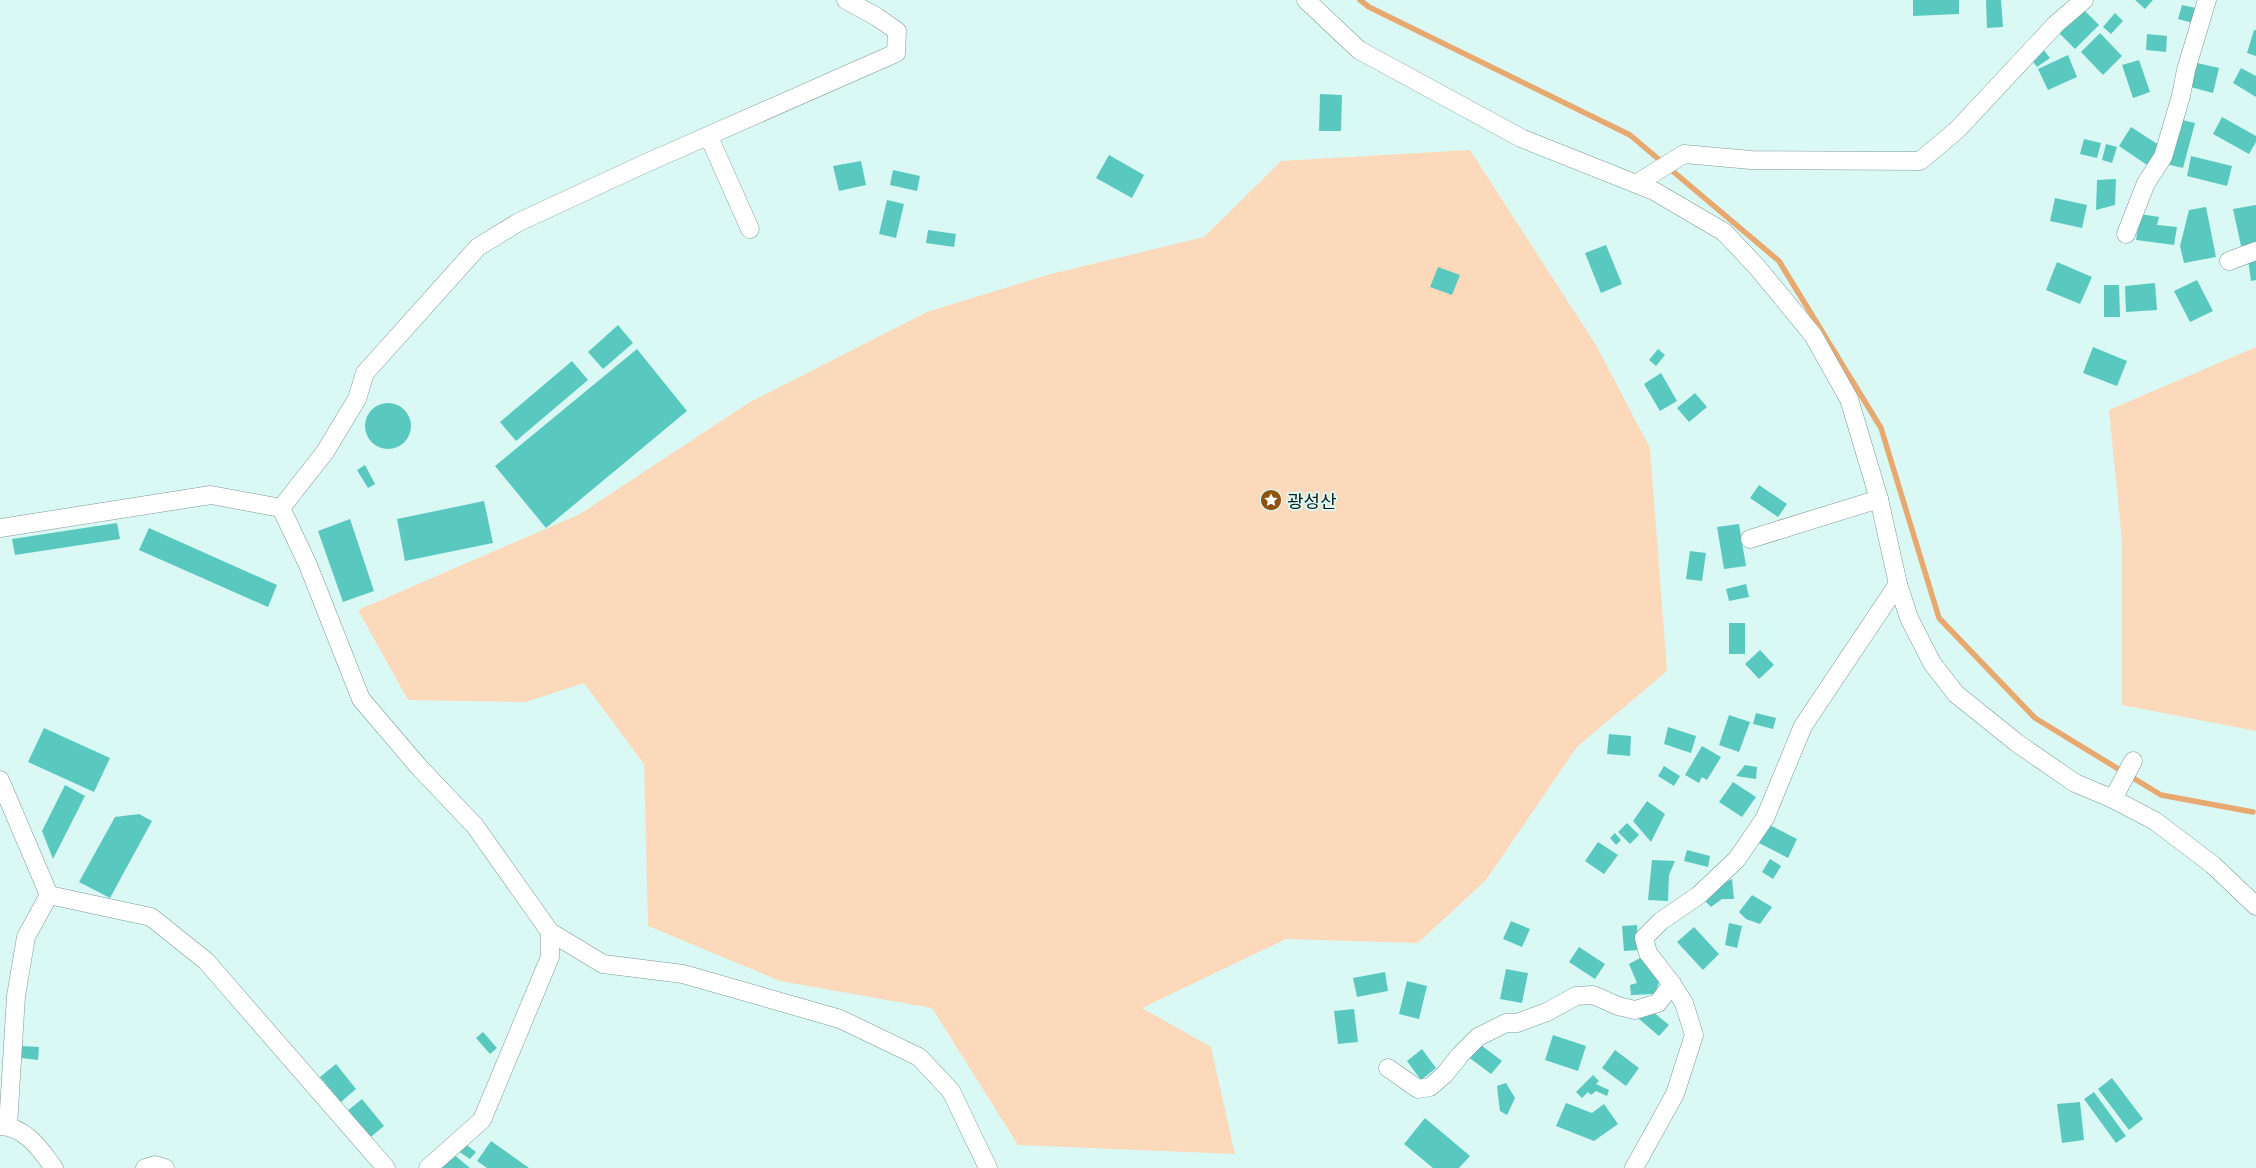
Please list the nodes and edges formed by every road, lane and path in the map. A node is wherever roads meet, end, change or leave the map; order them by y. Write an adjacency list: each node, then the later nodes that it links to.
1 (846, 0): 5 (street)
2 (1306, 0): 6 (street)
3 (2084, 0): 6 (street)
4 (2207, 0): 8 (street)
5 (709, 136): 7 (street); 12 (street)
6 (1636, 184): 11 (street)
7 (750, 228)
8 (2126, 234)
9 (2256, 251): 10 (street)
10 (2229, 261)
11 (1879, 499): 14 (street); 15 (street)
12 (281, 508): 13 (street); 21 (street)
13 (0, 528)
14 (1750, 538)
15 (1898, 584): 18 (street); 22 (street)
16 (2133, 760): 18 (street)
17 (0, 780): 19 (street)
18 (2113, 799): 20 (street)
19 (49, 895): 24 (street); 25 (street)
20 (2256, 906)
21 (550, 932): 29 (street); 30 (street)
22 (1672, 984): 23 (street); 31 (street)
23 (1388, 1068)
24 (4, 1126): 26 (street)
25 (381, 1167)
26 (54, 1168)
27 (145, 1168): 28 (street)
28 (165, 1168)
29 (428, 1168)
30 (988, 1168)
31 (1634, 1168)

